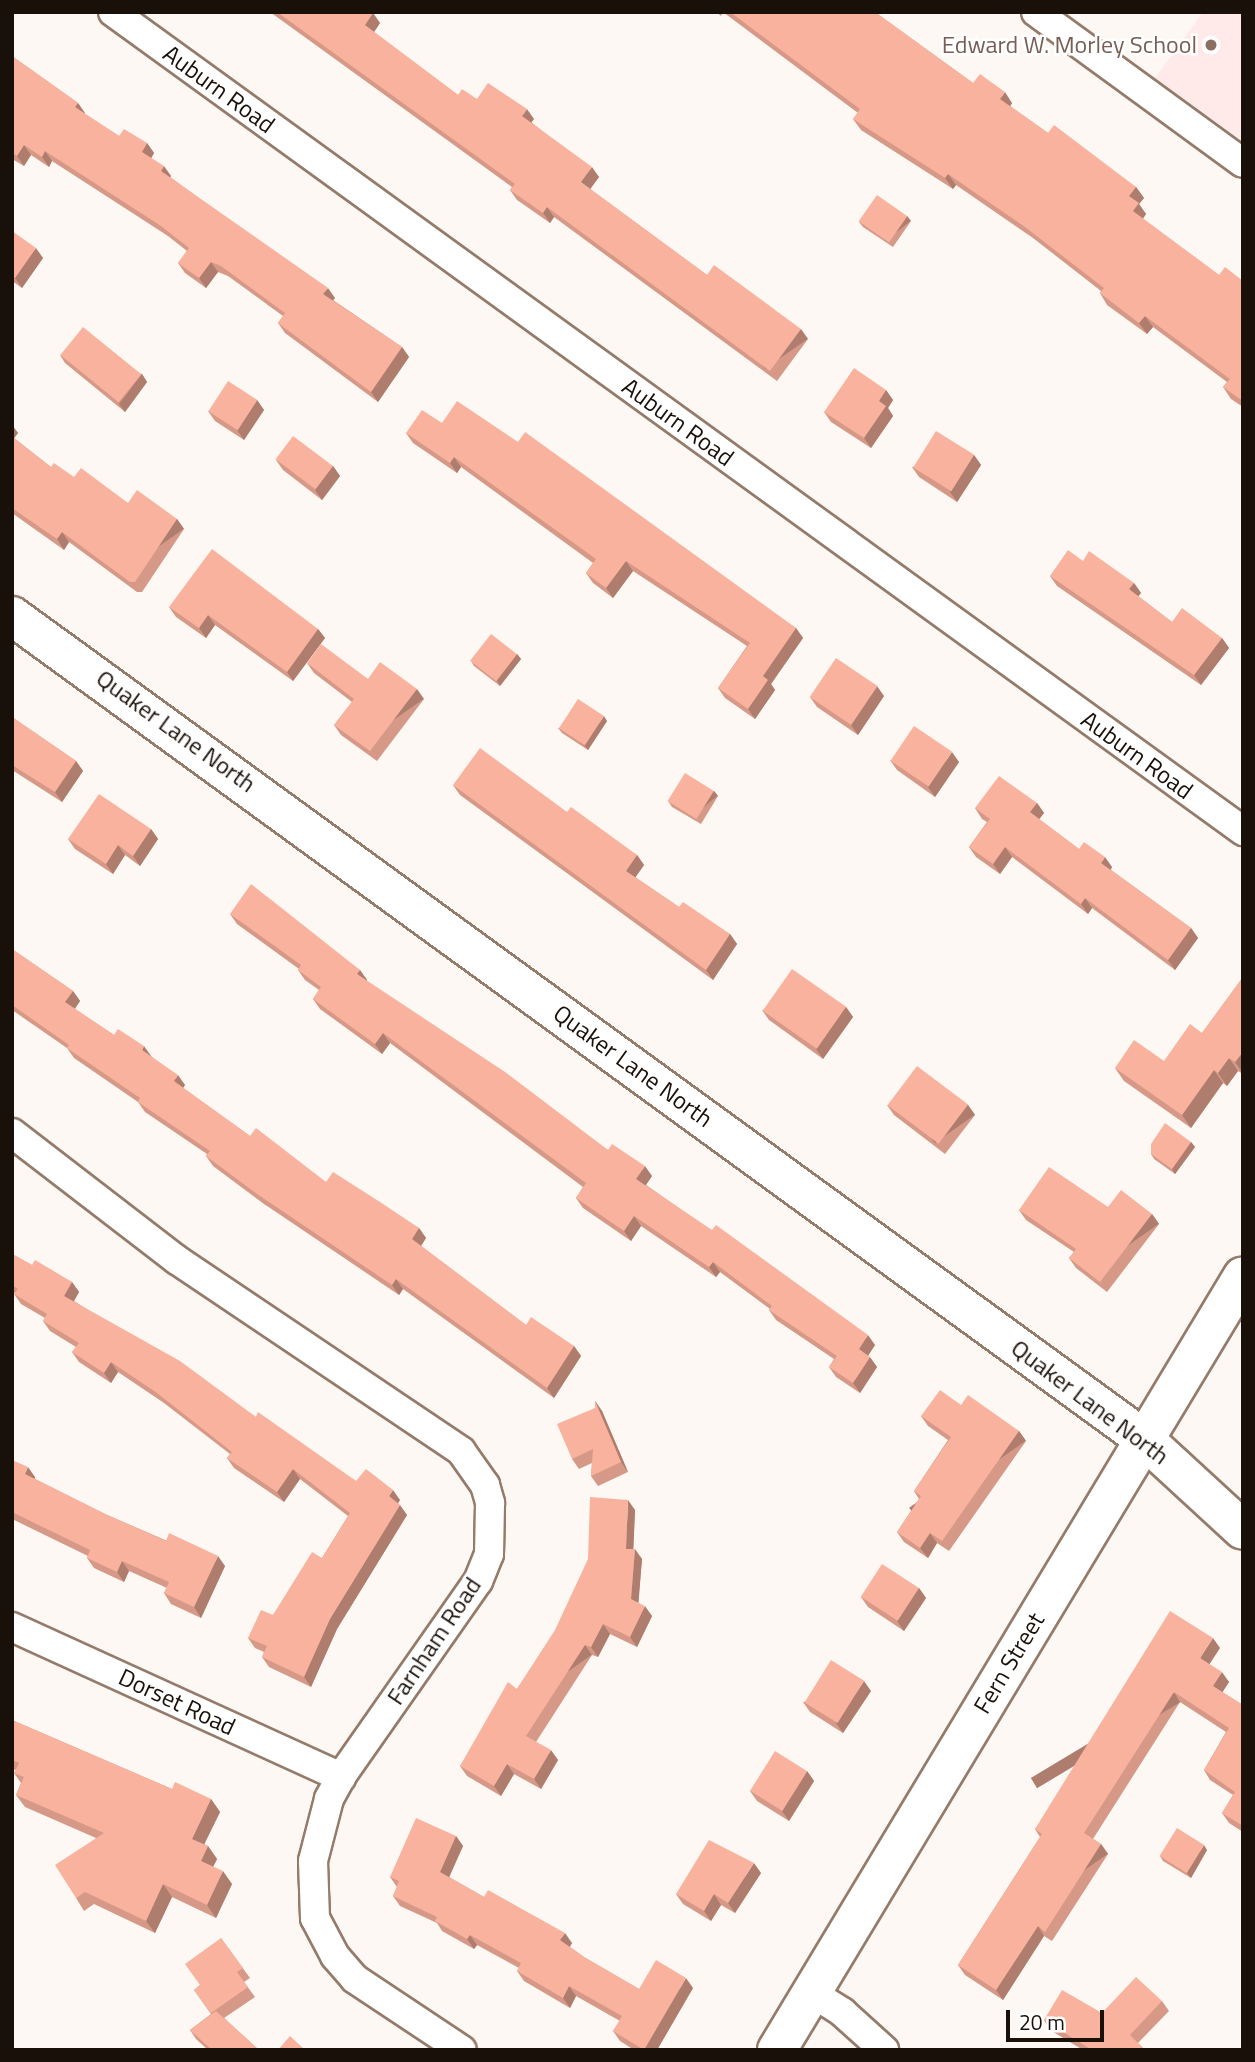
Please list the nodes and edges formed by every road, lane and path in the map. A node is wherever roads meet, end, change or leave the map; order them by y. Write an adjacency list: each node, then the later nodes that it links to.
1 (113, 12): 5 (street, Auburn Road)
2 (1036, 12): 3 (street)
3 (1243, 163)
4 (12, 616): 8 (street, Quaker Lane North)
5 (1243, 831)
6 (12, 1133): 11 (street, Farnham Road)
7 (1243, 1276): 8 (street, Fern Street)
8 (1144, 1439): 9 (street, Quaker Lane North); 12 (street, Fern Street)
9 (1243, 1530)
10 (12, 1627): 11 (street, Dorset Road)
11 (341, 1777): 13 (street, Farnham Road)
12 (811, 1993): 14 (street, Fern Street); 15 (street)
13 (463, 2050)
14 (777, 2050)
15 (884, 2050)

